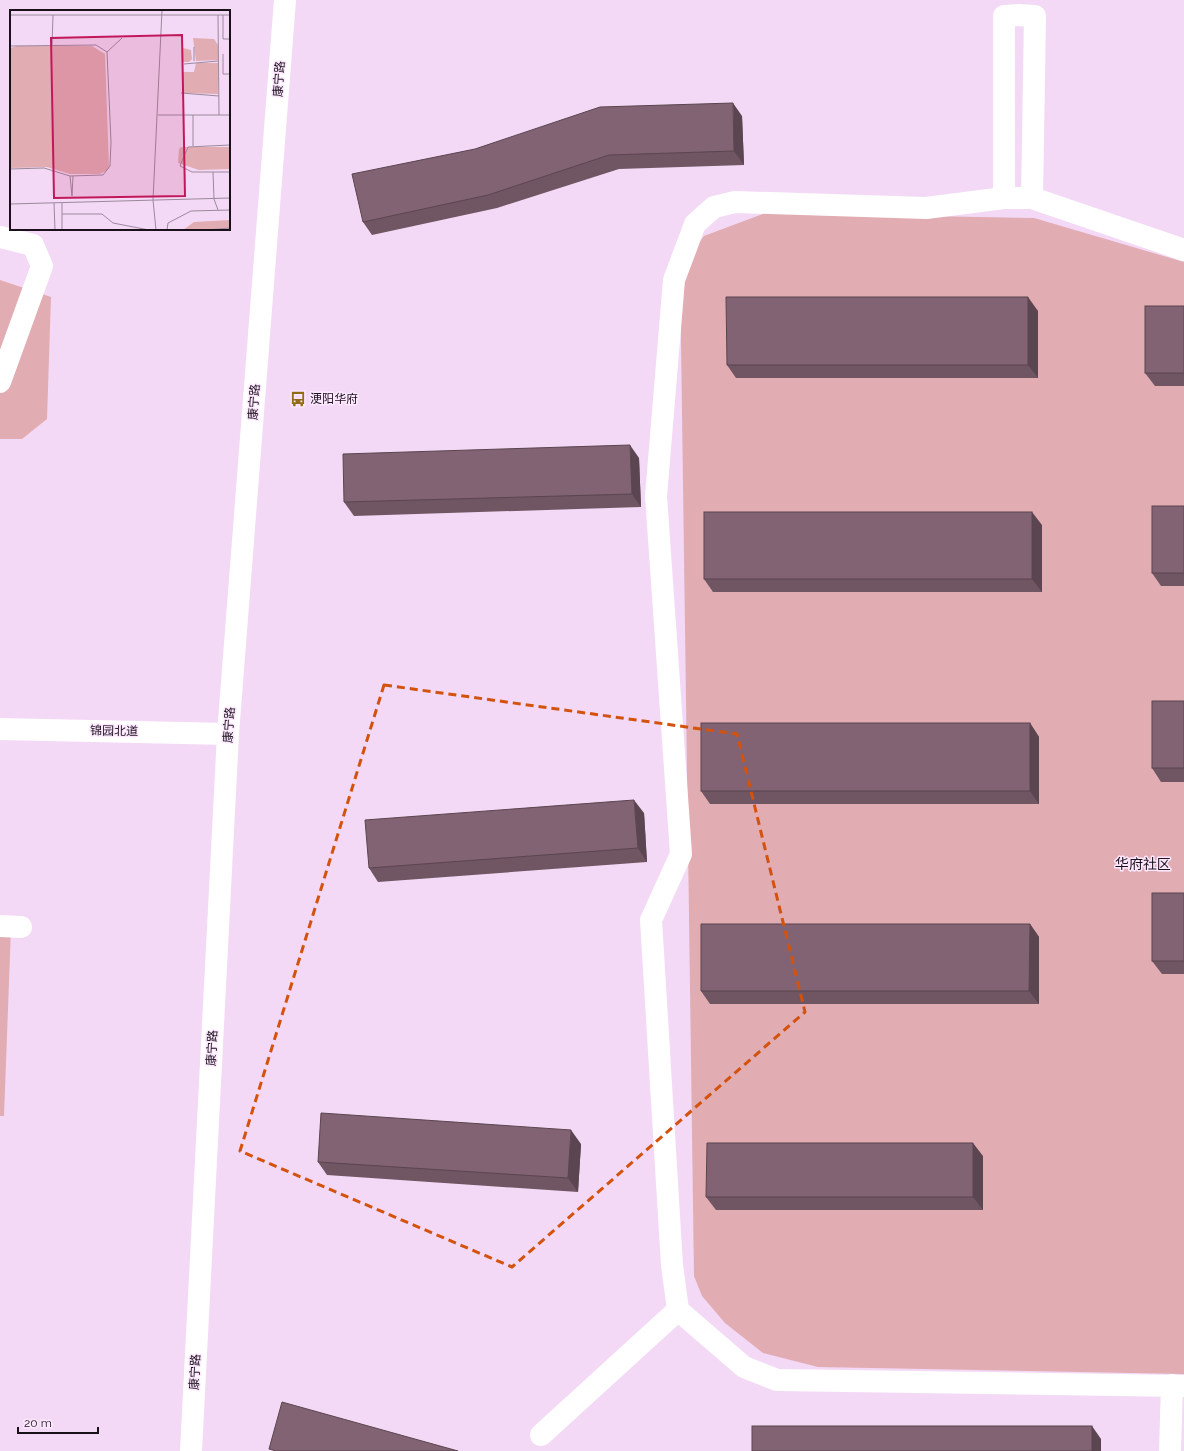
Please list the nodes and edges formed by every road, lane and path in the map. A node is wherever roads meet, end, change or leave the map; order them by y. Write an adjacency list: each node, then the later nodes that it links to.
1 (285, 0): 9 (main road, 康宁路)
2 (1019, 7): 3 (main road); 4 (main road)
3 (1004, 198): 4 (main road); 12 (main road)
4 (1032, 198): 6 (main road)
5 (0, 237): 7 (main road)
6 (1184, 250)
7 (0, 382)
8 (0, 729): 9 (main road, 锦园北道)
9 (228, 734): 15 (main road, 康宁路)
10 (0, 926): 11 (main road)
11 (21, 927)
12 (678, 1310): 13 (main road); 14 (main road)
13 (1178, 1386): 16 (main road)
14 (541, 1435)
15 (191, 1451)
16 (1170, 1451)

